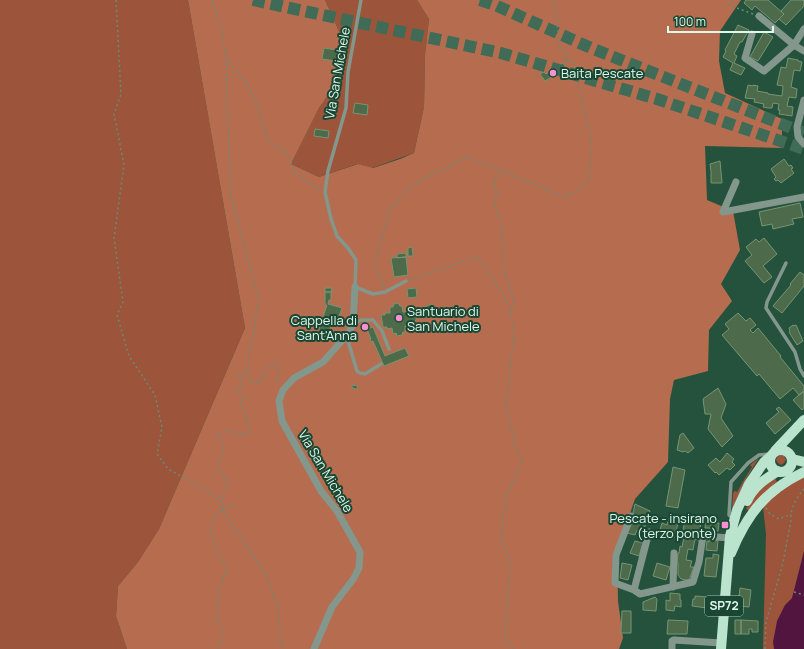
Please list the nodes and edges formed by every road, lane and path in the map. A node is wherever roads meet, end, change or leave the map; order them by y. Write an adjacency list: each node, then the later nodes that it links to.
1 (116, 0): 38 (path)
2 (212, 0): 11 (path)
3 (361, 0): 16 (lane, Via San Michele)
4 (554, 0): 14 (path)
5 (733, 0): 6 (path)
6 (759, 16): 9 (street)
7 (804, 29): 9 (street)
8 (752, 34): 9 (street)
9 (794, 45): 10 (street)
10 (804, 51)
11 (226, 59): 16 (path); 27 (path)
12 (804, 100): 13 (street)
13 (804, 144)
14 (501, 171): 21 (path); 22 (path)
15 (736, 182): 17 (street)
16 (325, 192): 20 (lane, Via San Michele)
17 (804, 197)
18 (786, 263): 28 (lane)
19 (406, 281): 21 (lane); 22 (path)
20 (355, 287): 21 (lane); 23 (street, Via San Michele)
21 (385, 292)
22 (511, 313): 57 (path)
23 (353, 324): 24 (street, Via San Michele); 25 (lane)
24 (346, 337): 26 (lane); 29 (street, Via San Michele)
25 (389, 349)
26 (381, 364)
27 (247, 375): 29 (path); 38 (path)
28 (804, 376)
29 (283, 390): 56 (street, Via San Michele)
30 (804, 420): 31 (main road)
31 (794, 430): 32 (main road); 33 (main road)
32 (773, 454): 33 (main road); 36 (main road); 44 (main road); 44 (lane)
33 (791, 457): 34 (main road); 36 (main road)
34 (804, 462)
35 (804, 470): 36 (main road); 48 (main road)
36 (781, 471): 48 (main road)
37 (804, 489): 42 (path)
38 (221, 502): 41 (path)
39 (234, 505): 41 (path)
40 (765, 507): 42 (path)
41 (222, 510): 54 (path); 55 (path)
42 (791, 514): 59 (path)
43 (631, 516): 50 (street)
44 (735, 519): 46 (main road)
45 (649, 532): 50 (street)
46 (730, 538): 48 (main road); 49 (street)
47 (674, 554): 49 (street)
48 (728, 562): 53 (main road, SP72)
49 (673, 587): 50 (street)
50 (634, 590)
51 (794, 592): 52 (path)
52 (804, 595)
53 (721, 646): 58 (street)
54 (217, 649)
55 (282, 649)
56 (314, 649)
57 (513, 649)
58 (672, 649)
59 (765, 649)

